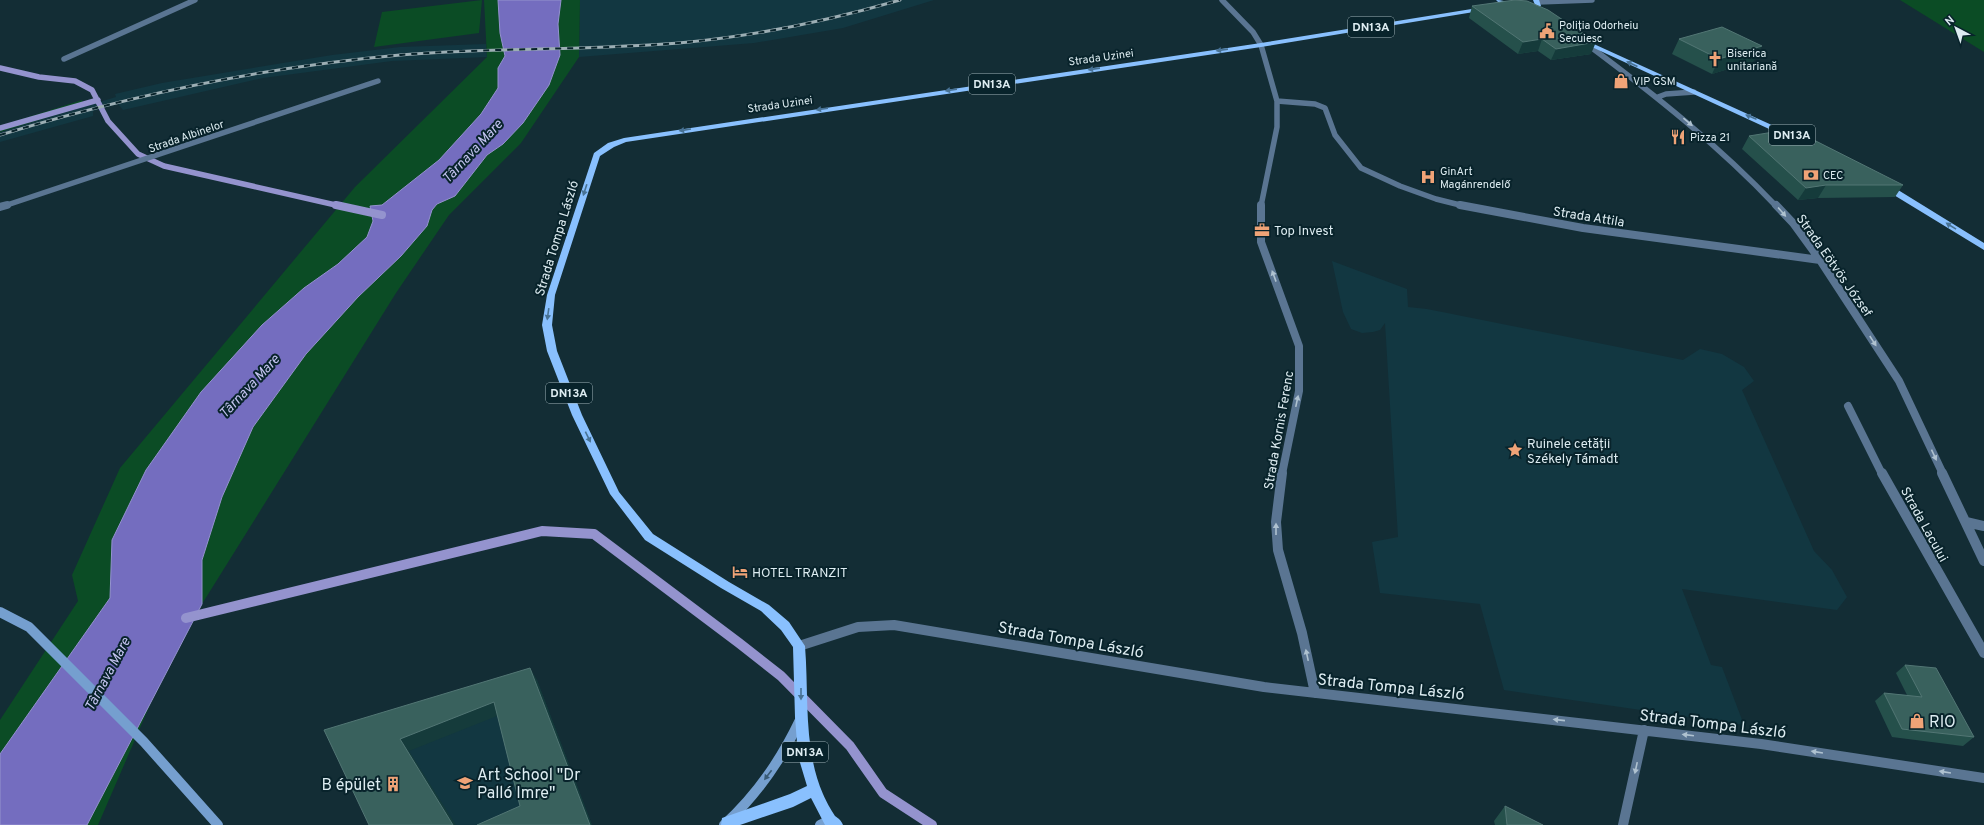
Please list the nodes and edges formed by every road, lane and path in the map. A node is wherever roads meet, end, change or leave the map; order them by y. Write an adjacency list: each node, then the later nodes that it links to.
1 (195, 0): 18 (street)
2 (1222, 0): 16 (street, Strada Kornis Ferenc)
3 (1495, 0): 11 (main road, DN13A)
4 (1499, 0): 10 (main road)
5 (1579, 0): 6 (street)
6 (1583, 0): 7 (street); 8 (street)
7 (1592, 0)
8 (1539, 5): 13 (main road)
9 (1497, 8): 10 (main road)
10 (1513, 8): 13 (main road)
11 (1482, 9): 12 (main road, DN13A); 16 (main road, Strada Uzinei / DN13A)
12 (1489, 9)
13 (1521, 9): 14 (main road)
14 (1534, 14)
15 (1576, 37): 17 (main road, DN13A)
16 (1261, 45): 22 (street, Strada Kornis Ferenc); 23 (main road, Strada Uzinei / DN13A, one-way to 23)
17 (1588, 45): 20 (main road, DN13A, one-way to 17); 21 (street, Strada Eötvös József)
18 (64, 59)
19 (378, 81): 26 (street, Strada Albinelor)
20 (1694, 92): 21 (street); 24 (main road, DN13A, one-way to 20)
21 (1658, 97): 28 (street, Strada Eötvös József, one-way to 28)
22 (1277, 101): 28 (street, Strada Attila); 36 (street, Strada Kornis Ferenc, one-way to 22)
23 (723, 124): 34 (main road, Strada Tompa László / DN13A, one-way to 34)
24 (1803, 141)
25 (1881, 183): 27 (main road, one-way to 25)
26 (0, 207)
27 (1984, 247)
28 (1820, 260): 30 (street, Strada Eötvös József, one-way to 30)
29 (1848, 406): 35 (street, Strada Lacului)
30 (1966, 522): 31 (street); 32 (street, Strada Eötvös József)
31 (1984, 526)
32 (1983, 557)
33 (0, 612): 43 (main road)
34 (799, 646): 36 (street, Strada Tompa László); 37 (main road, DN13A, one-way to 37)
35 (1984, 653)
36 (1315, 693): 38 (street, Strada Tompa László, one-way to 36)
37 (801, 715): 40 (main road, DN13A); 42 (main road, DN13A, one-way to 42)
38 (1644, 730): 39 (street, Strada Tompa László, one-way to 38); 44 (street, one-way to 44)
39 (1984, 778)
40 (814, 790): 41 (main road, DN13A); 42 (main road)
41 (828, 823)
42 (725, 824)
43 (218, 825)
44 (1623, 825)

